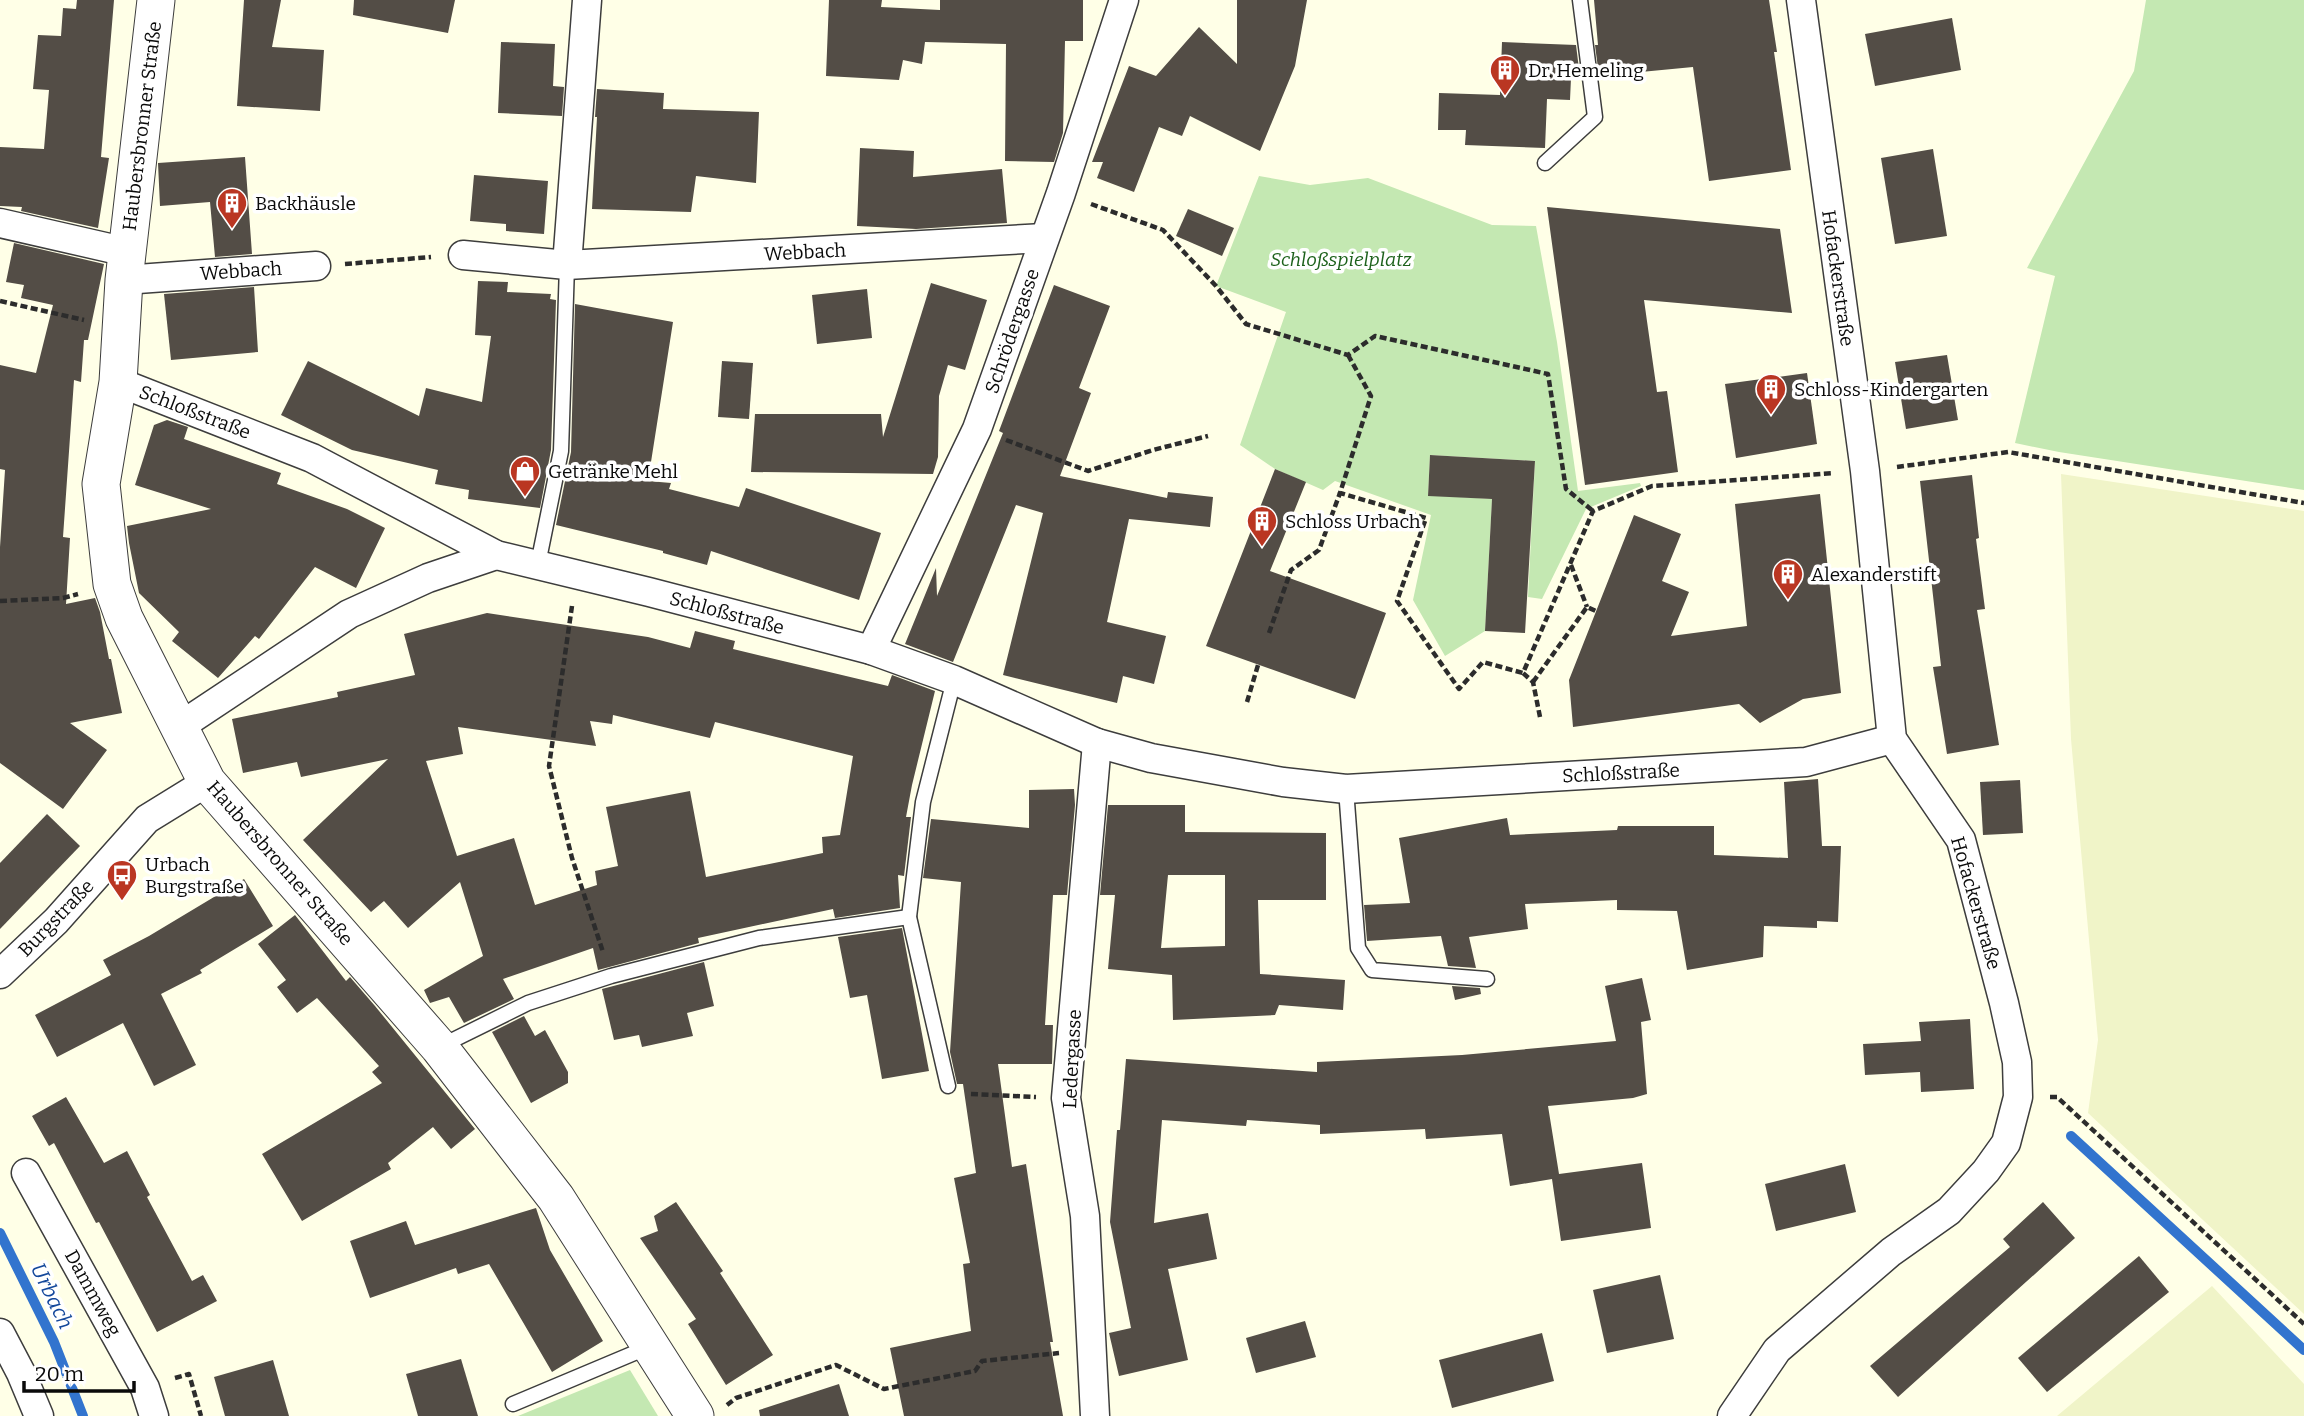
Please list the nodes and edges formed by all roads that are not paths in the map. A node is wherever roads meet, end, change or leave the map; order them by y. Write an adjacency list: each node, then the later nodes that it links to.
1 (156, 0): 11 (street, Haubersbronner Straße)
2 (587, 0): 10 (street)
3 (1124, 0): 8 (street, Schrödergasse)
4 (1580, 0): 6 (lane)
5 (1801, 0): 19 (street, Hofackerstraße)
6 (1545, 163)
7 (0, 223): 11 (street, Haubersbronner Straße)
8 (1044, 239): 10 (street, Webbach); 16 (street, Schrödergasse)
9 (463, 255): 10 (street, Webbach)
10 (567, 265): 15 (lane)
11 (125, 266): 12 (street, Webbach); 13 (street, Haubersbronner Straße)
12 (316, 266)
13 (118, 382): 14 (street, Schloßstraße); 18 (street, Haubersbronner Straße)
14 (496, 555): 15 (street, Schloßstraße); 18 (street)
15 (538, 564): 16 (street, Schloßstraße)
16 (871, 650): 17 (street, Schloßstraße)
17 (954, 680): 20 (street, Schloßstraße); 23 (lane)
18 (179, 727): 21 (street, Haubersbronner Straße)
19 (1892, 739): 22 (street, Schloßstraße); 36 (street, Hofackerstraße)
20 (1097, 743): 22 (street, Schloßstraße); 35 (street, Ledergasse)
21 (207, 782): 24 (street, Burgstraße); 26 (street, Haubersbronner Straße)
22 (1346, 789): 25 (lane)
23 (909, 917): 26 (lane); 27 (lane)
24 (0, 974)
25 (1487, 979)
26 (439, 1047): 30 (street, Haubersbronner Straße)
27 (948, 1086)
28 (26, 1173): 34 (street, Dammweg)
29 (0, 1333): 33 (street)
30 (652, 1346): 31 (lane); 32 (street, Haubersbronner Straße)
31 (513, 1404)
32 (708, 1413)
33 (39, 1416)
34 (154, 1416)
35 (1095, 1416)
36 (1732, 1416)

